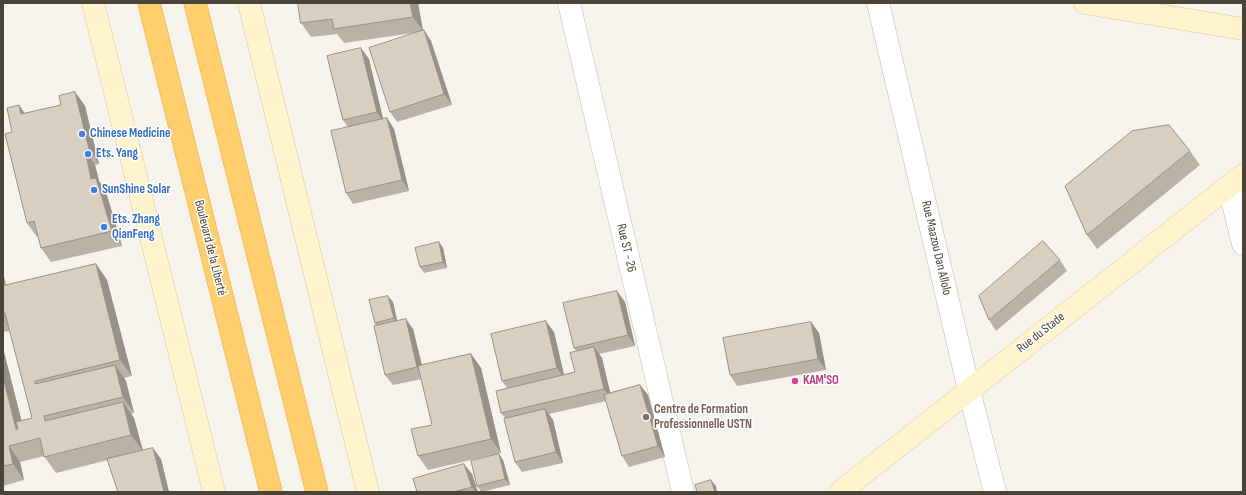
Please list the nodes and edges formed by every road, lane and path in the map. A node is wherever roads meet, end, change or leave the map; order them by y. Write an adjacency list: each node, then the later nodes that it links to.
1 (94, 3): 13 (main road)
2 (149, 3): 14 (highway, Boulevard de la Liberté)
3 (195, 3): 15 (highway)
4 (249, 3): 16 (main road)
5 (569, 3): 17 (street, Rue ST - 26)
6 (878, 3): 12 (street, Rue Maazou Dan Allolo)
7 (1085, 3): 8 (main road)
8 (1108, 5): 9 (main road)
9 (1243, 29)
10 (1236, 181): 11 (street); 12 (main road, Rue du Stade)
11 (1243, 244)
12 (969, 390): 18 (main road, Rue du Stade); 19 (street, Rue Maazou Dan Allolo)
13 (214, 492)
14 (271, 492)
15 (317, 492)
16 (368, 492)
17 (682, 492)
18 (840, 492)
19 (995, 492)

